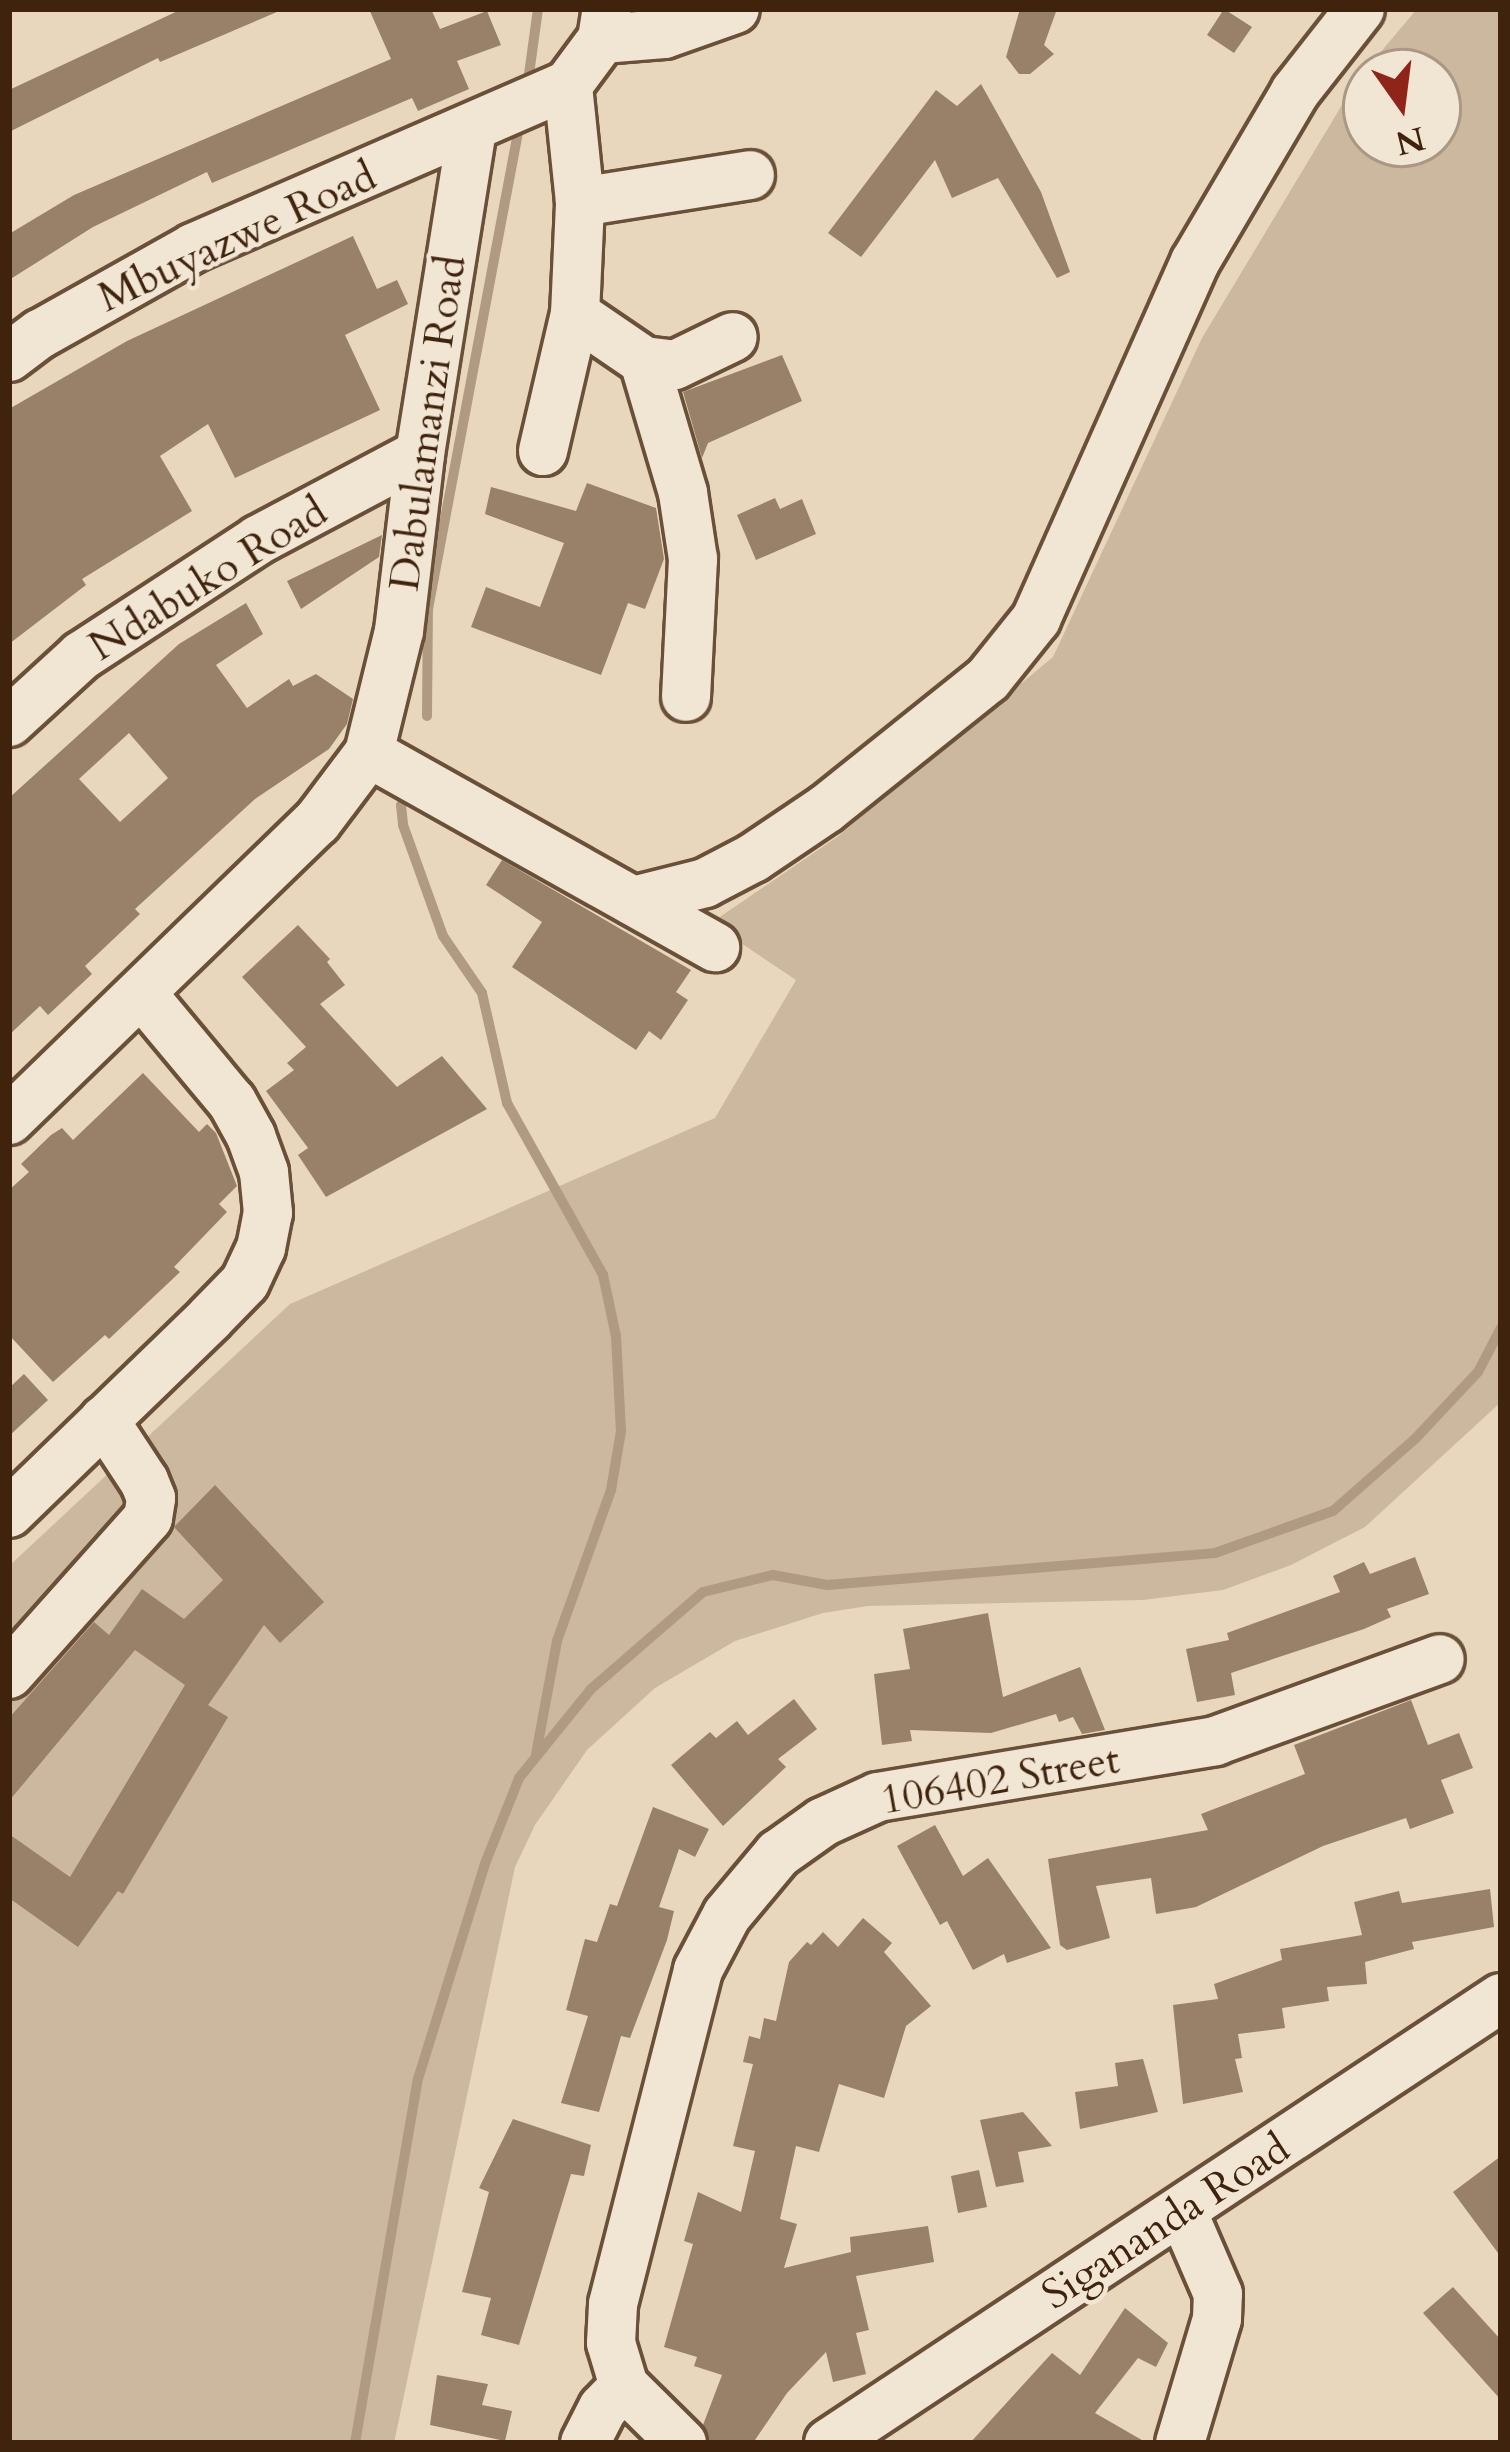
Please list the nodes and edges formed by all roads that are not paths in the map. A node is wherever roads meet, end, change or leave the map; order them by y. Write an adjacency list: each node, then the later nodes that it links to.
1 (735, 9): 3 (street)
2 (1353, 11): 16 (street)
3 (604, 24): 4 (street, Dabulamanzi Road)
4 (521, 108): 6 (street); 9 (street, Mbuyazwe Road); 12 (street, Dabulamanzi Road)
5 (750, 175): 6 (street)
6 (580, 202): 7 (street)
7 (575, 314): 10 (street); 11 (street)
8 (733, 337): 10 (street)
9 (9, 357)
10 (644, 361): 13 (street)
11 (544, 451)
12 (420, 454): 14 (street, Ndabuko Road); 15 (street, Dabulamanzi Road)
13 (686, 697)
14 (9, 722)
15 (369, 753): 16 (street); 18 (street, Dabulamanzi Road)
16 (633, 901): 17 (street)
17 (715, 946)
18 (142, 995): 19 (street, Dabulamanzi Road); 20 (street)
19 (9, 1120)
20 (104, 1420): 21 (street); 23 (street)
21 (9, 1513)
22 (1440, 1658): 26 (street, 106402 Street)
23 (9, 1674)
24 (1501, 1998): 25 (street, Sigananda Road)
25 (1183, 2213): 29 (street, Sigananda Road); 30 (street)
26 (624, 2386): 27 (street); 28 (street)
27 (585, 2443)
28 (682, 2443)
29 (829, 2443)
30 (1180, 2443)

